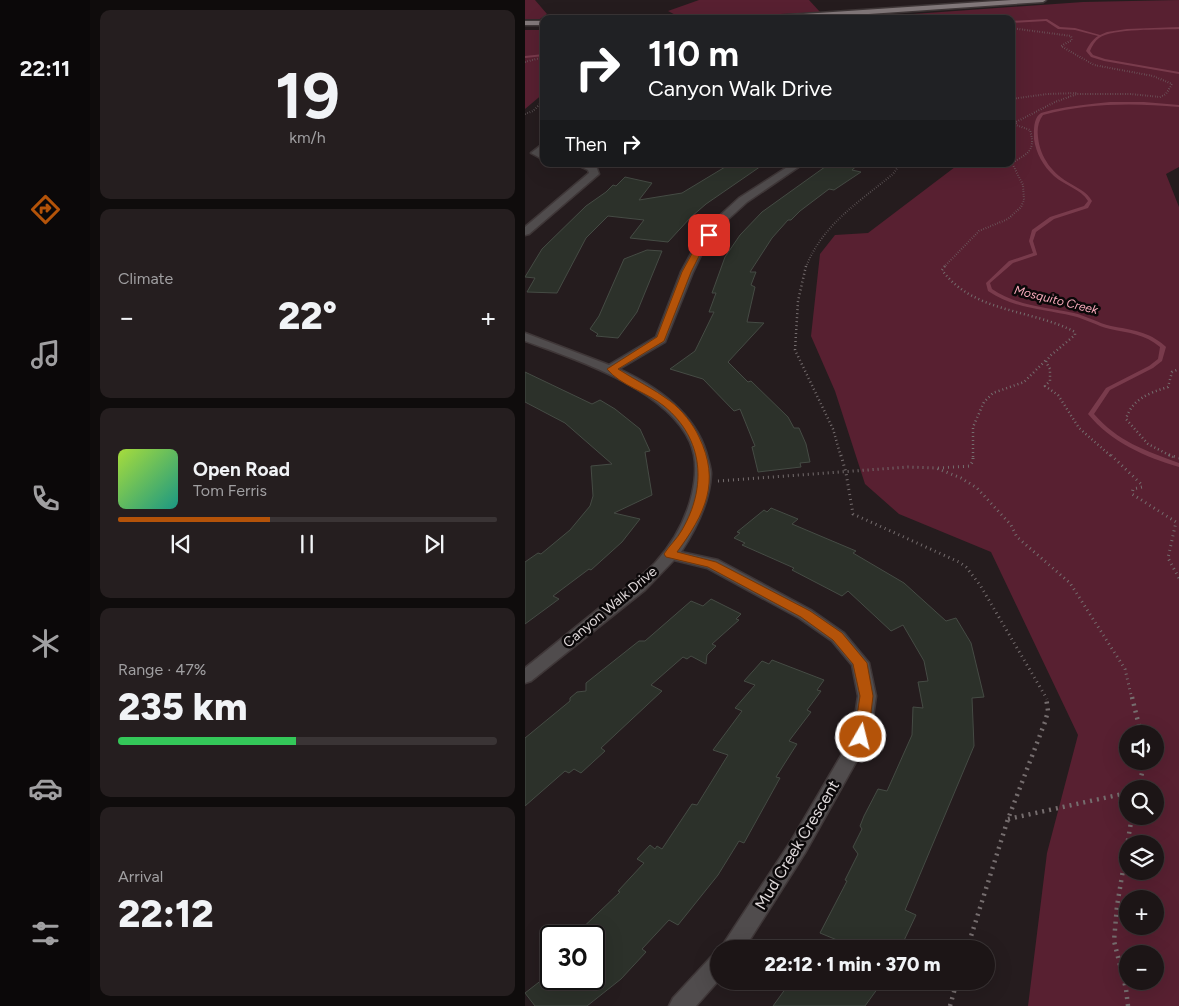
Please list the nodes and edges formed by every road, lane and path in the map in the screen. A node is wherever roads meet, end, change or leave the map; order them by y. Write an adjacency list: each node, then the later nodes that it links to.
1 (1043, 0): 2 (main road)
2 (820, 15)
3 (525, 23): 4 (main road)
4 (540, 23)
5 (1015, 29): 8 (path)
6 (540, 58): 7 (path)
7 (525, 62)
8 (1083, 93): 9 (path); 12 (path)
9 (1015, 98)
10 (540, 104): 11 (path)
11 (525, 114)
12 (1016, 124): 13 (path)
13 (1015, 161)
14 (590, 167): 18 (street)
15 (793, 167): 21 (street)
16 (898, 167): 25 (path)
17 (1014, 167): 20 (path)
18 (525, 232)
19 (525, 337): 21 (street, Canyon Walk Drive)
20 (1050, 356): 24 (path); 28 (path)
21 (611, 369): 26 (street, Canyon Walk Drive)
22 (1179, 369): 23 (path)
23 (1179, 458)
24 (936, 468): 25 (path); 30 (path)
25 (846, 473): 26 (path); 32 (path)
26 (705, 481): 27 (street, Canyon Walk Drive)
27 (670, 554): 29 (street, Canyon Walk Drive); 34 (street, Mud Creek Crescent)
28 (1179, 578)
29 (525, 677)
30 (1139, 725)
31 (1119, 795): 32 (path)
32 (1008, 818): 35 (path)
33 (1130, 825): 40 (path)
34 (737, 940)
35 (970, 940)
36 (710, 974): 38 (street)
37 (954, 990): 39 (path)
38 (681, 1006)
39 (950, 1006)
40 (1128, 1006)

